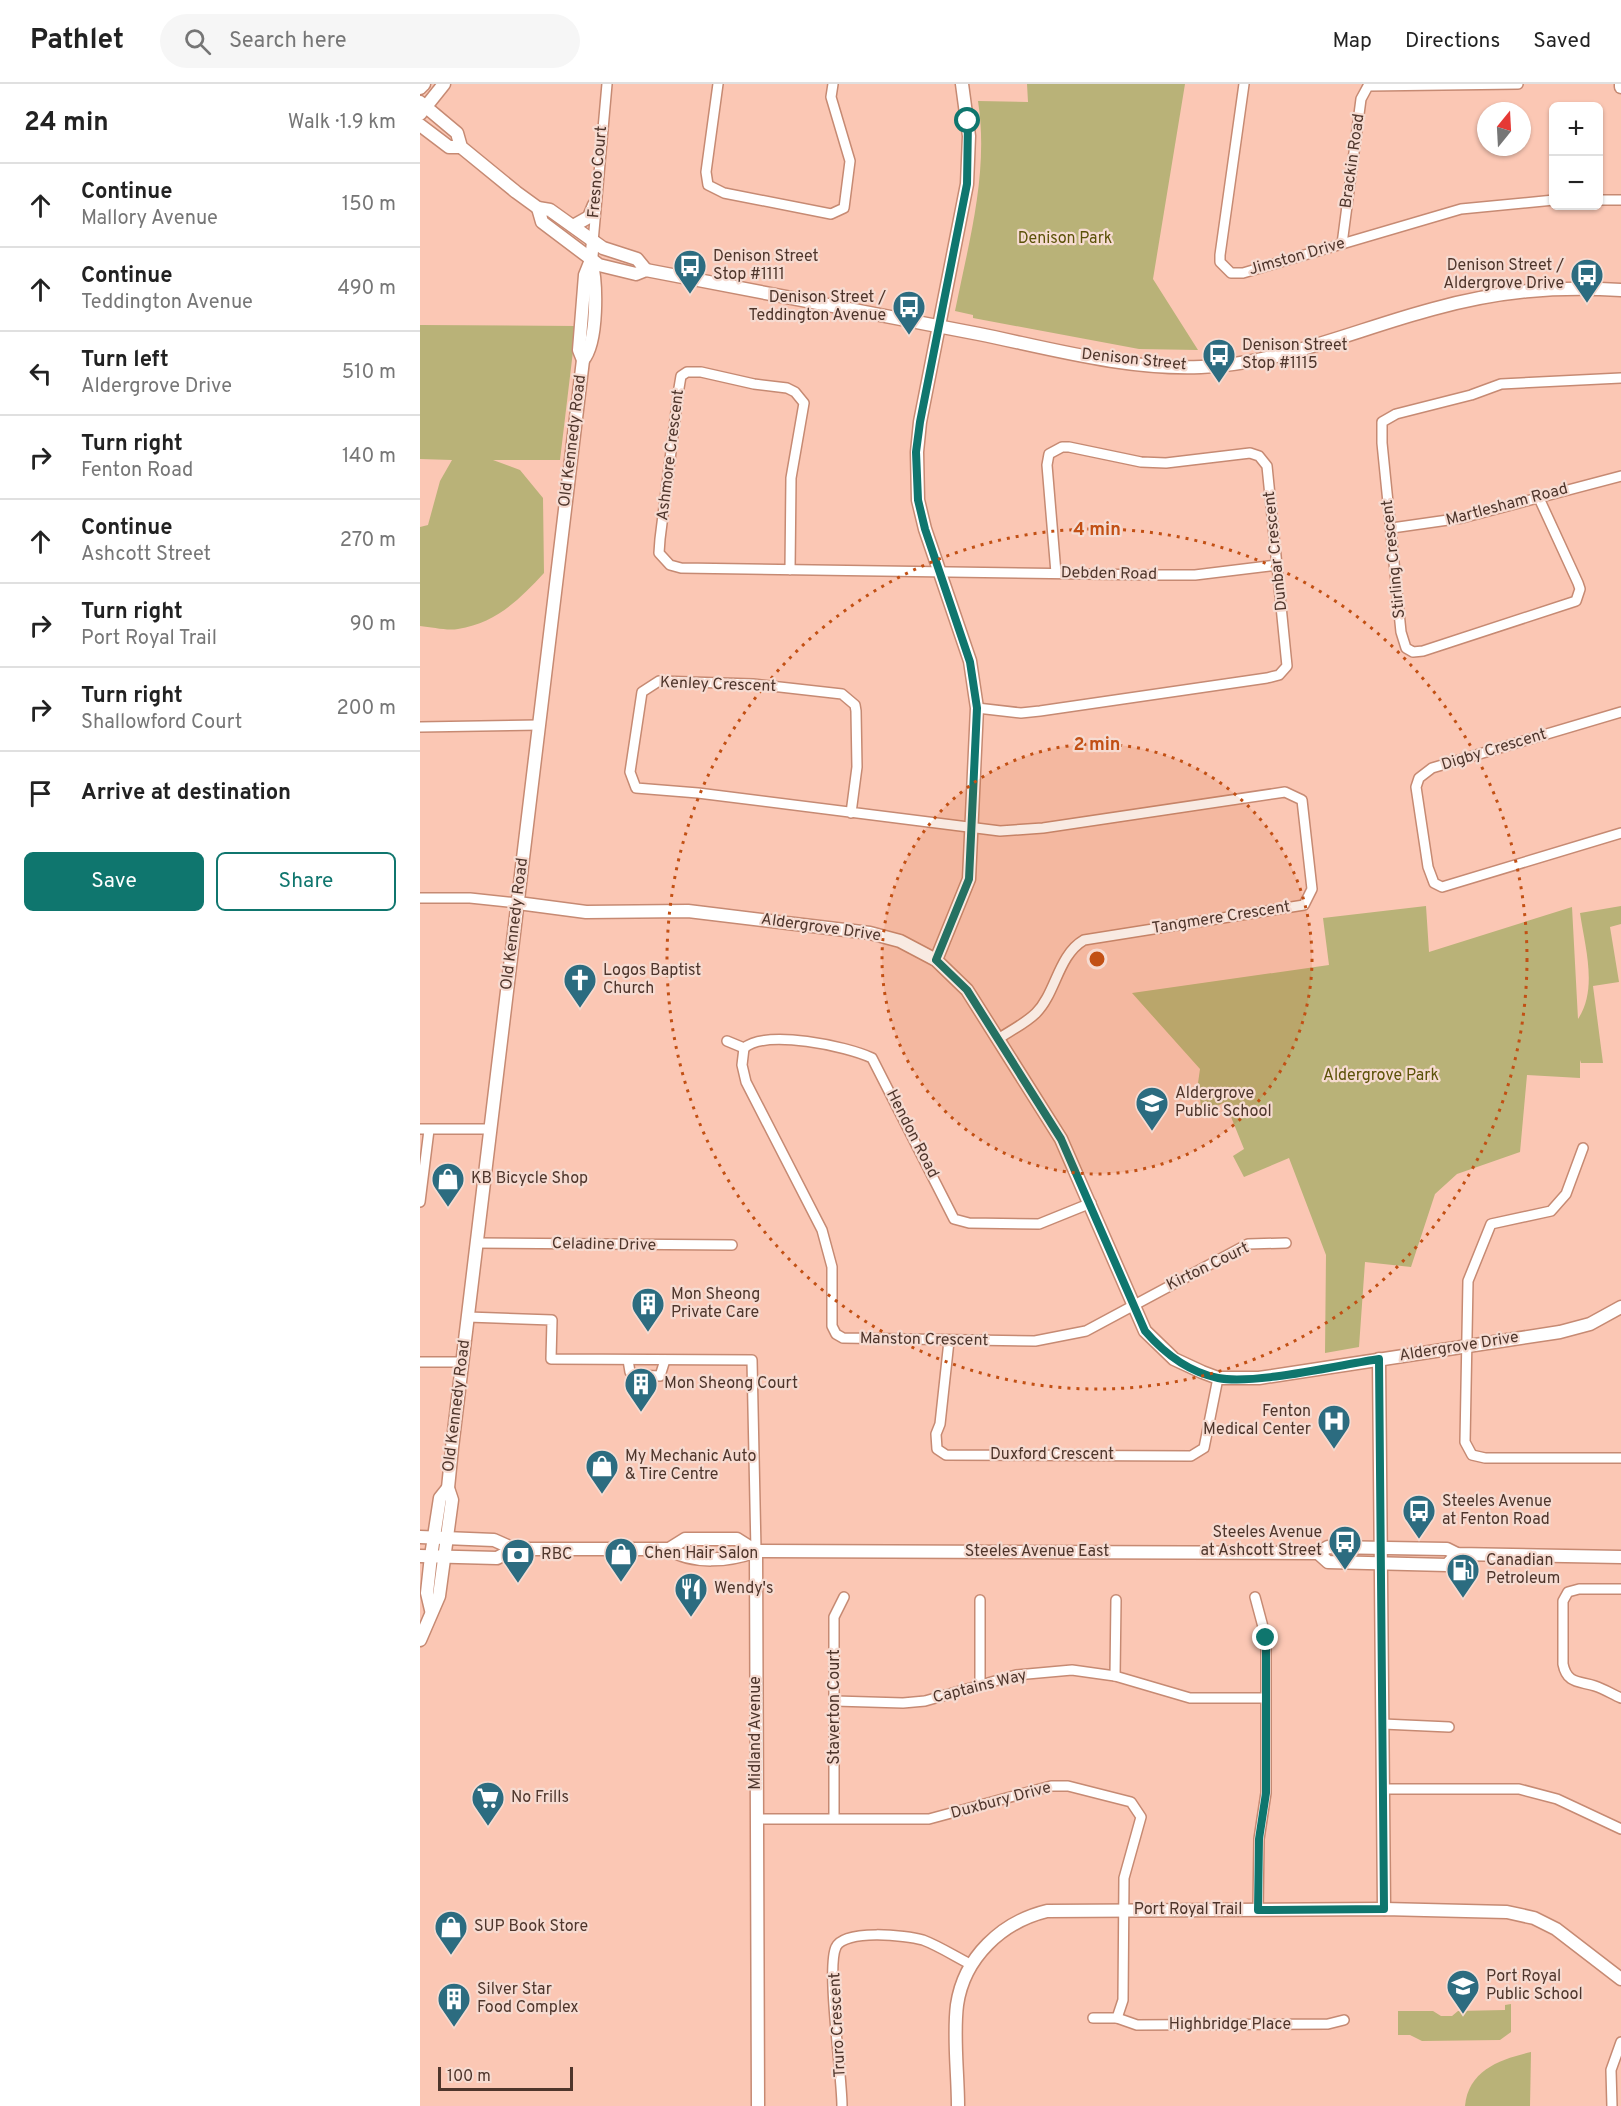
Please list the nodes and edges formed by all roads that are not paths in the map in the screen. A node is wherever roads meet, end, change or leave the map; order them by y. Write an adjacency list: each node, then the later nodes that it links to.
1 (424, 84): 10 (street)
2 (444, 84): 11 (street)
3 (607, 84): 17 (street, Fresno Court)
4 (718, 84): 5 (street)
5 (833, 84)
6 (962, 84): 25 (street)
7 (1244, 84): 21 (street, Jimston Drive)
8 (1518, 84): 9 (street, Brackin Road)
9 (1492, 85): 21 (street, Brackin Road)
10 (420, 88)
11 (422, 108): 13 (street, Denison Street)
12 (420, 125): 13 (street, Denison Street)
13 (461, 147): 18 (street, Denison Street)
14 (1549, 200): 21 (street, Jimston Drive)
15 (1603, 200): 16 (street)
16 (1621, 200)
17 (594, 205): 19 (street); 20 (street, Fresno Court)
18 (538, 208): 19 (street, Denison Street); 22 (street, Denison Street)
19 (573, 226): 20 (street, Denison Street)
20 (593, 242): 22 (street, Fresno Court); 23 (street, Denison Street)
21 (1342, 244)
22 (591, 260): 23 (street, Denison Street); 36 (street, Old Kennedy Road)
23 (646, 270): 25 (street, Denison Street)
24 (1621, 290): 25 (street, Denison Street)
25 (939, 326): 32 (street)
26 (1621, 378): 29 (street, Stirling Crescent)
27 (1621, 476): 28 (street, Martlesham Road)
28 (1538, 496): 29 (street, Martlesham Road); 29 (street, Stirling Crescent)
29 (1392, 528)
30 (1277, 565): 33 (street, Debden Road); 33 (street, Dunbar Crescent); 34 (street, Dunbar Crescent)
31 (790, 570): 31 (street, Ashmore Crescent); 32 (street, Ashmore Crescent)
32 (940, 572): 33 (street, Debden Road); 34 (street)
33 (1056, 573)
34 (977, 708): 39 (street)
35 (1621, 712): 40 (street, Digby Crescent)
36 (539, 725): 37 (street); 42 (street, Old Kennedy Road)
37 (420, 727)
38 (851, 813): 38 (street, Kenley Crescent); 39 (street, Kenley Crescent)
39 (974, 828): 43 (street); 44 (street, Tangmere Crescent)
40 (1621, 833)
41 (420, 898): 42 (street, Aldergrove Drive)
42 (518, 903): 43 (street, Aldergrove Drive); 47 (street, Old Kennedy Road)
43 (936, 960): 44 (street, Aldergrove Drive)
44 (998, 1039): 51 (street, Aldergrove Drive)
45 (727, 1041): 46 (street)
46 (744, 1048): 51 (street, Hendon Road); 58 (street, Manston Crescent)
47 (490, 1129): 48 (street); 52 (street, Old Kennedy Road)
48 (424, 1130): 50 (street)
49 (1583, 1148): 59 (street)
50 (420, 1202)
51 (1091, 1203): 55 (street, Aldergrove Drive)
52 (476, 1243): 54 (street, Celadine Drive); 57 (street, Old Kennedy Road)
53 (1286, 1243): 55 (street, Kirton Court)
54 (732, 1245)
55 (1134, 1304): 58 (street, Manston Crescent); 65 (street, Aldergrove Drive)
56 (1621, 1307): 59 (street, Aldergrove Drive)
57 (468, 1317): 61 (street); 64 (street, Old Kennedy Road)
58 (949, 1341): 65 (street, Duxford Crescent)
59 (1468, 1346): 60 (street, Aldergrove Drive); 66 (street)
60 (1379, 1359): 65 (street, Aldergrove Drive); 69 (street)
61 (628, 1360): 62 (street); 62 (street)
62 (665, 1360): 72 (street, Midland Avenue)
63 (420, 1362): 64 (street)
64 (462, 1362): 68 (street, Old Kennedy Road)
65 (1218, 1378)
66 (1621, 1458)
67 (420, 1537): 68 (street, Steeles Avenue East)
68 (441, 1538): 70 (street, Steeles Avenue East); 75 (street, Old Kennedy Road); 76 (street)
69 (1381, 1548): 73 (street, Steeles Avenue East); 74 (street, Steeles Avenue East); 78 (street)
70 (514, 1549): 71 (street, Steeles Avenue East); 76 (street, Steeles Avenue East)
71 (669, 1549): 72 (street, Steeles Avenue East); 72 (street, Steeles Avenue East)
72 (756, 1551): 73 (street, Steeles Avenue East); 95 (street, Midland Avenue)
73 (1318, 1553): 78 (street, Steeles Avenue East)
74 (1457, 1554): 77 (street, Steeles Avenue East); 78 (street, Steeles Avenue East)
75 (426, 1556): 76 (street, Steeles Avenue East); 84 (street, Old Kennedy Road)
76 (444, 1557): 84 (street)
77 (1621, 1557)
78 (1381, 1563): 91 (street)
79 (1621, 1589): 89 (street)
80 (844, 1597): 90 (street, Staverton Court)
81 (1255, 1597): 88 (street)
82 (980, 1600): 87 (street)
83 (1116, 1600): 86 (street)
84 (431, 1610): 85 (street)
85 (420, 1640)
86 (1115, 1676): 87 (street, Captains Way); 88 (street, Captains Way)
87 (980, 1684): 90 (street, Captains Way)
88 (1264, 1698): 99 (street)
89 (1621, 1698)
90 (836, 1701): 94 (street, Staverton Court)
91 (1383, 1724): 92 (street); 93 (street)
92 (1449, 1726)
93 (1383, 1789): 96 (street); 97 (street)
94 (834, 1818): 95 (street, Duxbury Drive); 98 (street, Duxbury Drive)
95 (757, 1819): 106 (street, Midland Avenue)
96 (1621, 1829)
97 (1384, 1909): 99 (street, Port Royal Trail); 101 (street, Port Royal Trail)
98 (1124, 1910): 99 (street, Port Royal Trail); 100 (street, Port Royal Trail); 103 (street)
99 (1258, 1910)
100 (972, 1965): 107 (street, Truro Crescent); 108 (street, Port Royal Trail)
101 (1621, 1978)
102 (1093, 2018): 103 (street, Highbridge Place)
103 (1117, 2018): 104 (street, Highbridge Place)
104 (1344, 2020)
105 (1621, 2042): 109 (street)
106 (758, 2106)
107 (842, 2106)
108 (958, 2106)
109 (1612, 2106)

